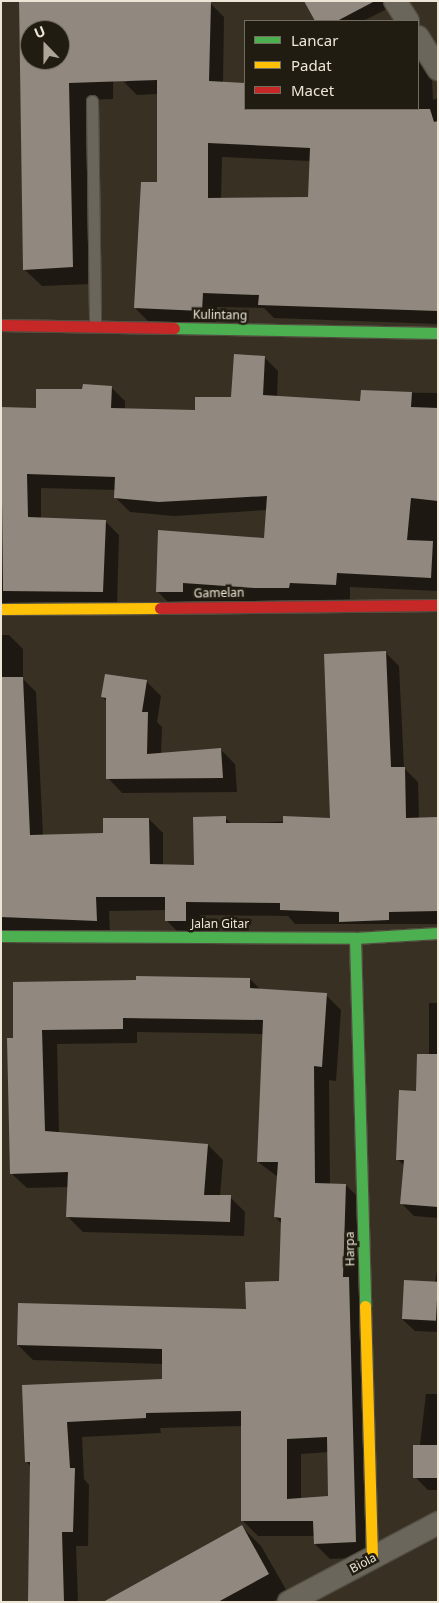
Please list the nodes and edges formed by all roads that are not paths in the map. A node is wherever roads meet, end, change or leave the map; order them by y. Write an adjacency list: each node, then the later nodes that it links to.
1 (395, 1): 2 (street)
2 (407, 20)
3 (419, 39): 4 (street)
4 (438, 69)
5 (92, 101): 7 (lane)
6 (1, 325): 7 (street, Kulintang)
7 (95, 326): 8 (street, Kulintang)
8 (438, 333)
9 (438, 605): 10 (street, Gamelan)
10 (1, 610)
11 (438, 933): 13 (street, Jalan Gitar)
12 (1, 936): 13 (street, Jalan Gitar)
13 (355, 938): 15 (street, Harpa)
14 (438, 1523): 15 (street, Biola)
15 (372, 1558): 16 (street, Biola)
16 (288, 1602)

